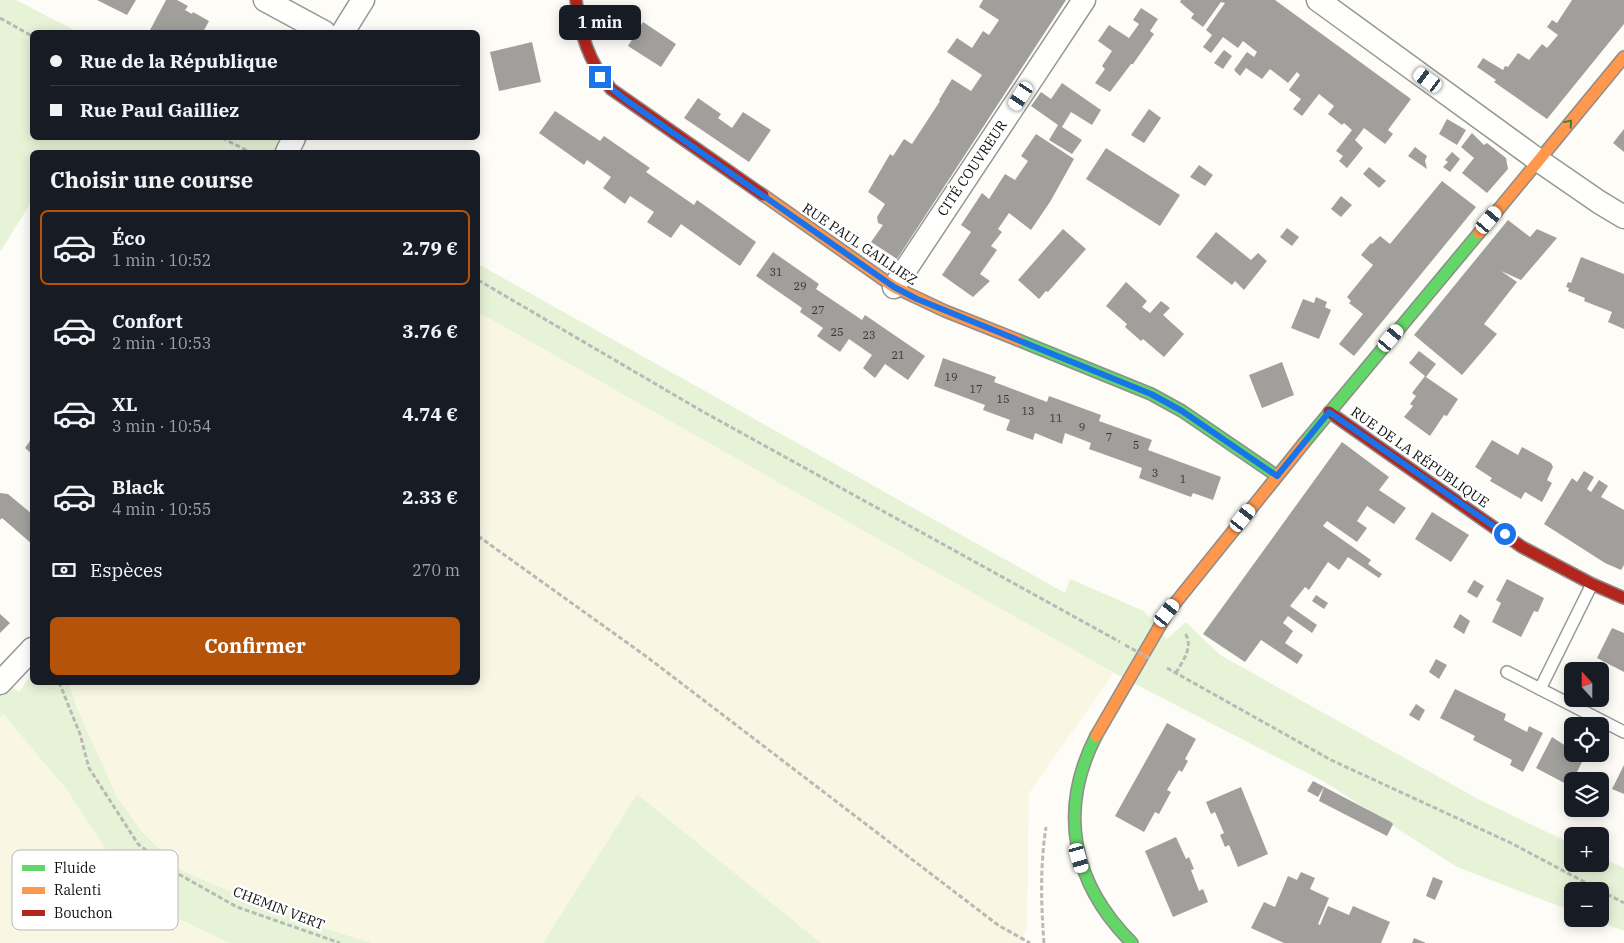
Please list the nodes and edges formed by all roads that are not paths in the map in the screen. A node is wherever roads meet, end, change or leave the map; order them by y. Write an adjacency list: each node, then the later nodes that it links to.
1 (265, 0): 6 (street)
2 (363, 0): 7 (street)
3 (576, 0): 11 (street, RUE PAUL GAILLIEZ)
4 (1084, 0): 11 (street, CITÉ COUVREUR)
5 (1318, 0): 9 (street)
6 (320, 30)
7 (344, 30)
8 (1624, 57): 9 (street, one-way to 8)
9 (1538, 160): 10 (street); 12 (street)
10 (1624, 216)
11 (894, 287): 13 (street, RUE PAUL GAILLIEZ)
12 (1329, 412): 13 (street); 14 (street, RUE DE LA RÉPUBLIQUE)
13 (1277, 476): 21 (street)
14 (1592, 584): 15 (street, RUE DE LA RÉPUBLIQUE); 19 (lane)
15 (1624, 598)
16 (30, 651): 18 (street)
17 (1507, 672): 19 (lane)
18 (0, 683)
19 (1540, 689): 20 (lane)
20 (1624, 732)
21 (1132, 943)

